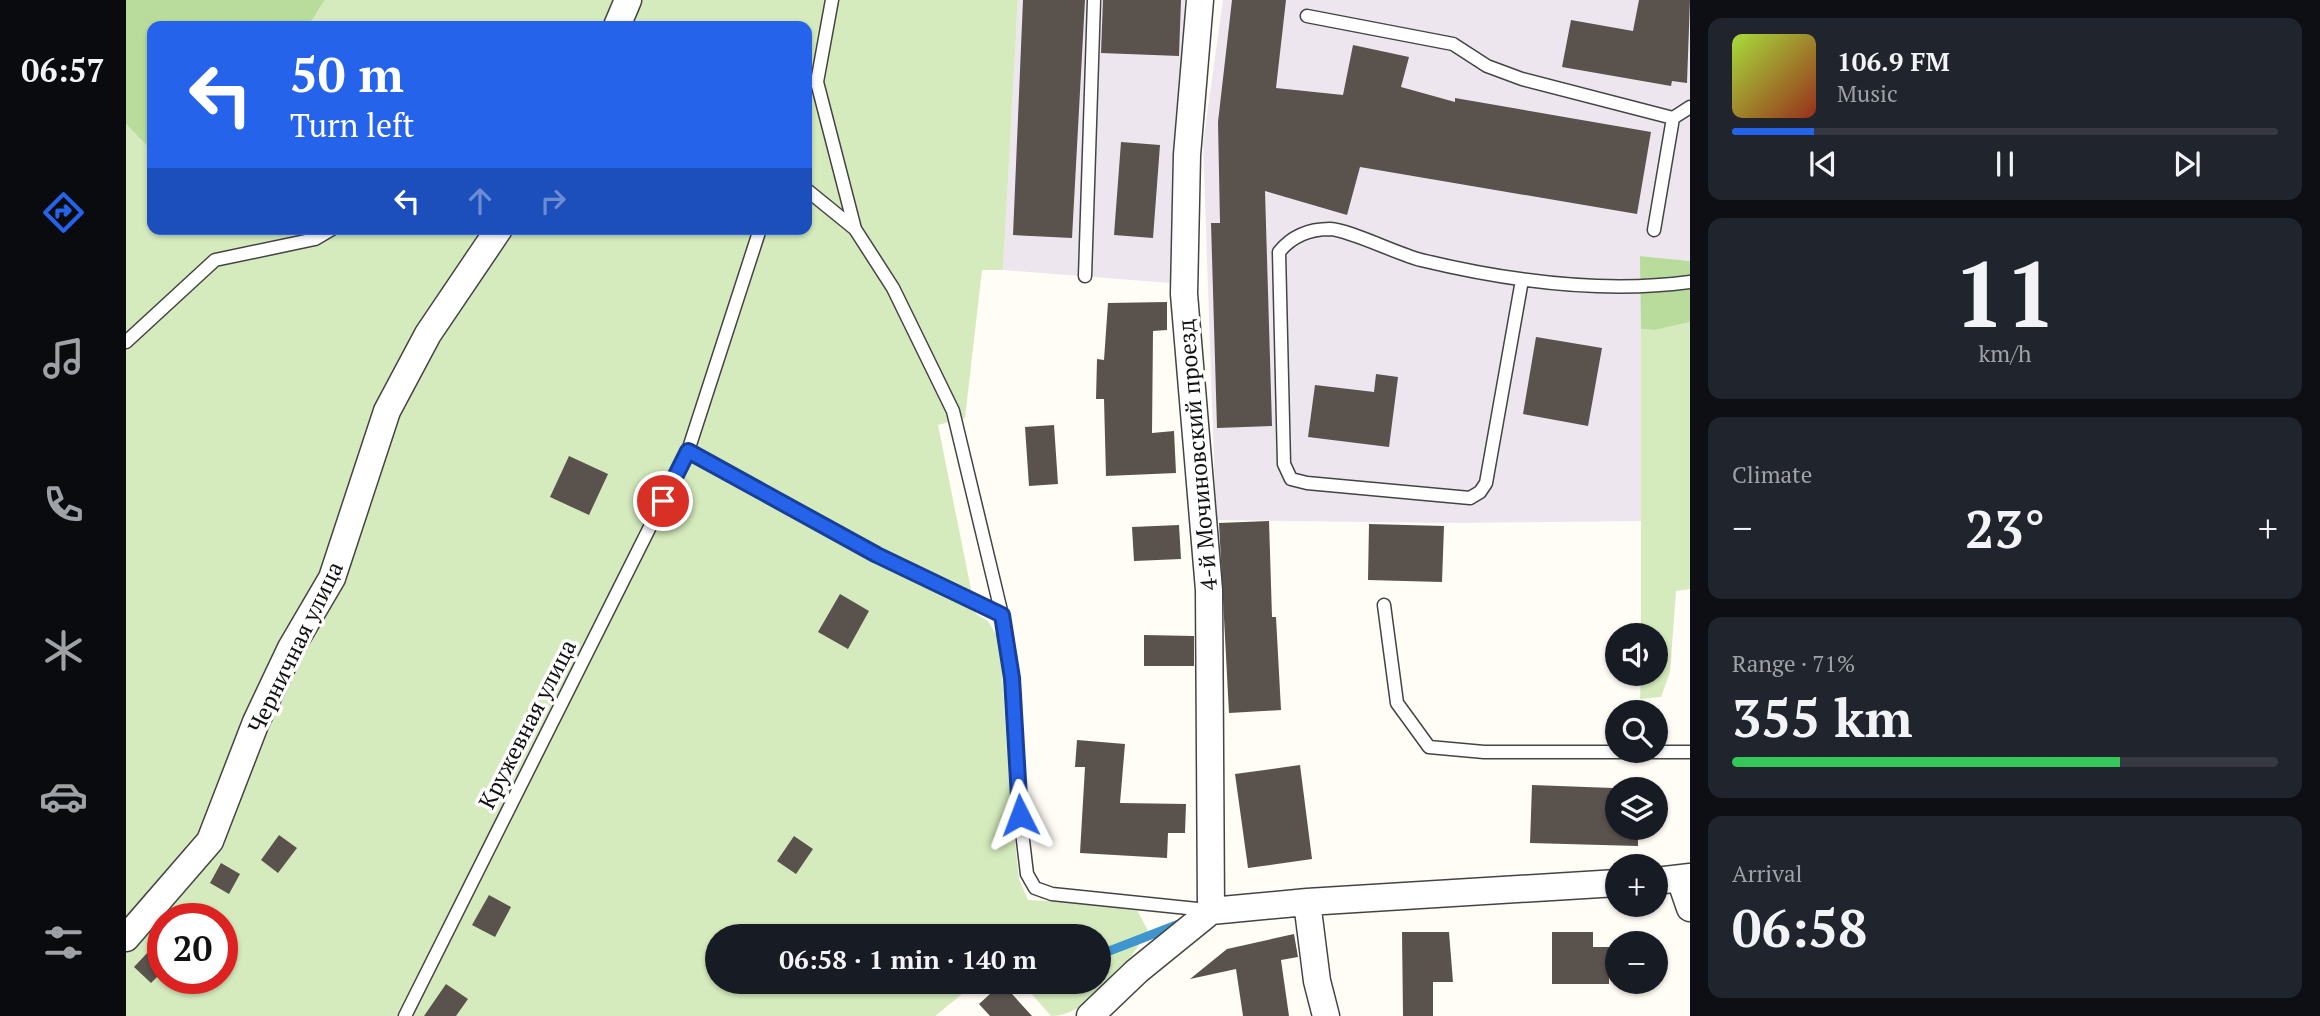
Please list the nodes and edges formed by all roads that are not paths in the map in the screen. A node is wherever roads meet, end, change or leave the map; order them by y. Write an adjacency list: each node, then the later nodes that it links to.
1 (628, 0): 6 (street)
2 (832, 0): 7 (lane)
3 (1094, 0): 16 (lane)
4 (1200, 0): 28 (street, 4-й Мочиновский проезд)
5 (1307, 16): 9 (lane)
6 (619, 21)
7 (812, 86): 11 (lane)
8 (1690, 107): 9 (lane)
9 (1673, 118): 12 (lane)
10 (812, 194): 11 (lane)
11 (855, 229): 22 (lane)
12 (1654, 230)
13 (322, 235): 19 (lane)
14 (495, 235): 29 (street, Черничная улица)
15 (758, 235): 20 (lane, Кружевная улица)
16 (1085, 276)
17 (1522, 280): 17 (lane); 18 (lane)
18 (1690, 282)
19 (126, 342)
20 (688, 451): 22 (lane); 30 (lane, Кружевная улица)
21 (1384, 605): 23 (lane)
22 (1002, 615): 28 (lane)
23 (1690, 752)
24 (1675, 879): 27 (street)
25 (1605, 884): 26 (street)
26 (1307, 902): 28 (street); 32 (street)
27 (1690, 908)
28 (1211, 911): 31 (street)
29 (126, 938)
30 (405, 1016)
31 (1090, 1016)
32 (1326, 1016)

